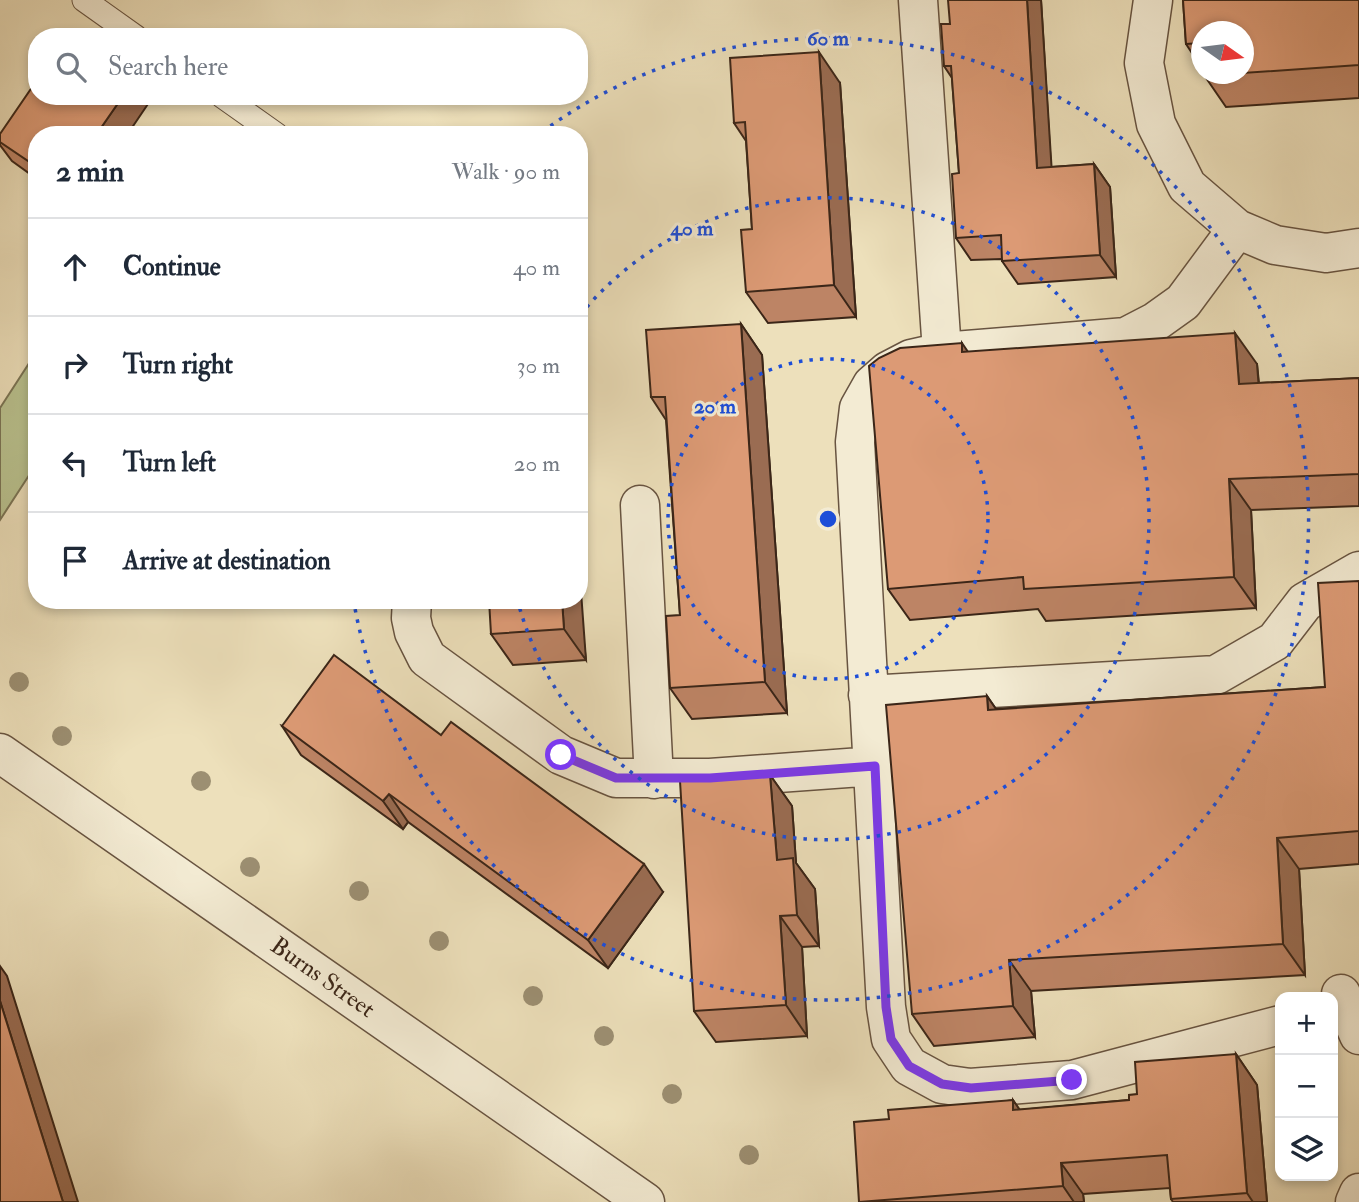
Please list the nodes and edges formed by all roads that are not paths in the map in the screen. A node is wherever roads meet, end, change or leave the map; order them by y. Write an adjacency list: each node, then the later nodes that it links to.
1 (84, 0): 4 (lane)
2 (918, 0): 9 (street)
3 (1153, 0): 7 (street)
4 (123, 28)
5 (235, 105): 6 (lane)
6 (264, 126)
7 (1237, 229): 8 (street); 9 (street)
8 (1359, 248)
9 (942, 352): 13 (street)
10 (640, 505): 16 (street)
11 (1359, 571): 13 (street)
12 (412, 609): 16 (street)
13 (868, 695): 15 (street)
14 (0, 753): 21 (street, Burns Street)
15 (875, 766): 16 (street); 18 (street)
16 (654, 779)
17 (1344, 989): 19 (street)
18 (1275, 1026)
19 (1359, 1035)
20 (1359, 1194): 22 (street)
21 (645, 1202)
22 (1355, 1202)

